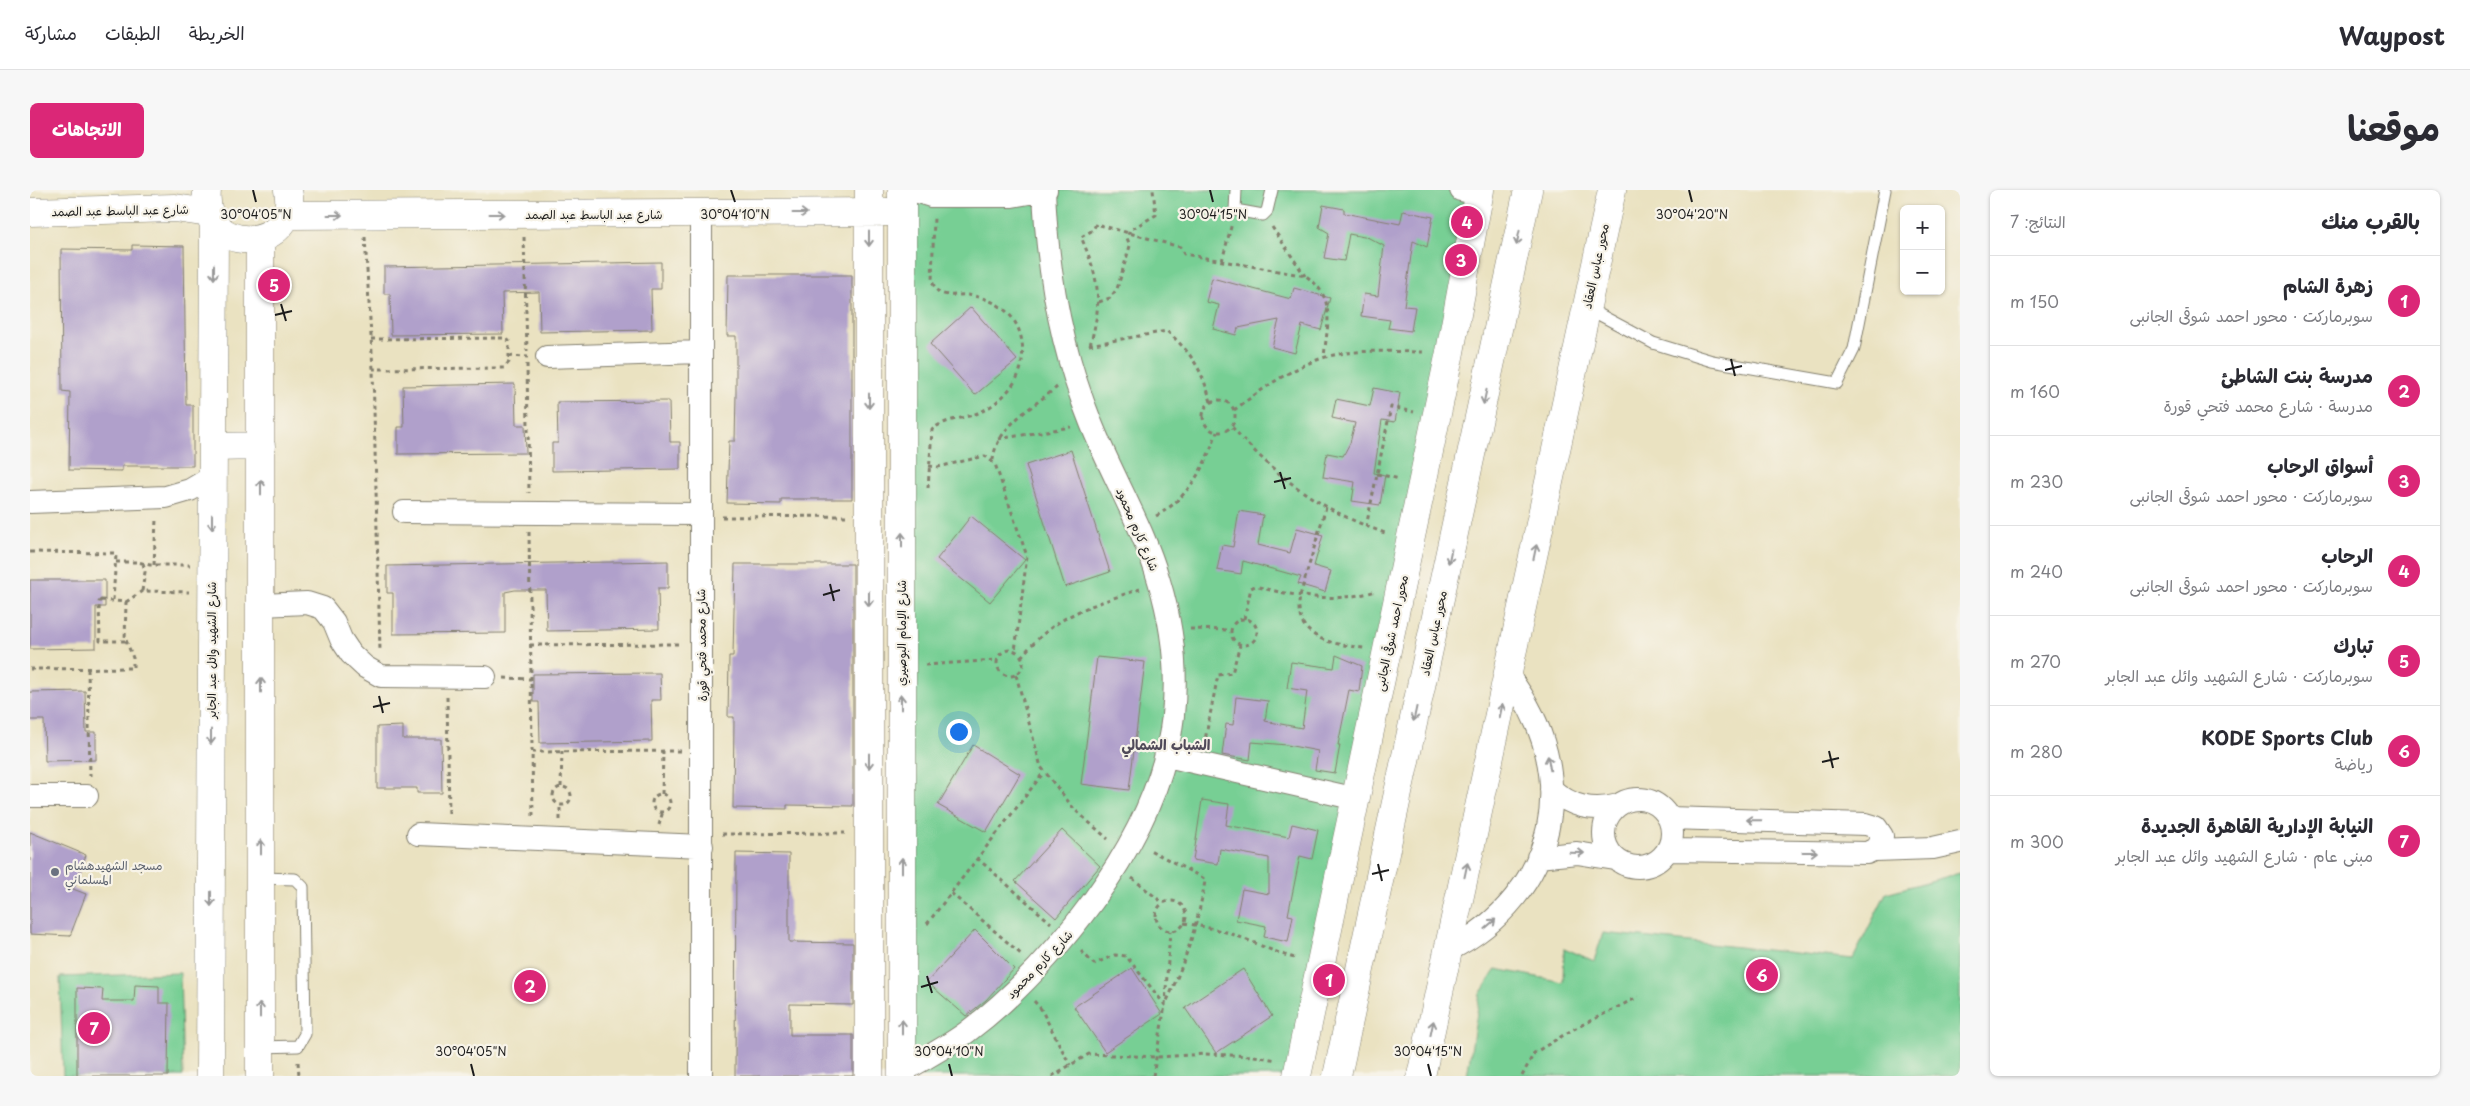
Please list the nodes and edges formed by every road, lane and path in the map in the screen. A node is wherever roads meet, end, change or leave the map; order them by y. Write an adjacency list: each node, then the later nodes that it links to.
1 (1044, 190): 9 (street); 27 (street, شارع كارم محمود)
2 (1154, 190): 19 (path)
3 (1236, 190): 13 (lane)
4 (1272, 190): 18 (lane)
5 (1528, 190): 147 (street, محور عباس العقاد, one-way to 147)
6 (1612, 190): 24 (street, محور عباس العقاد)
7 (1885, 190): 24 (lane)
8 (1473, 191): 29 (street, محور احمد شوقى الجانبى)
9 (917, 197): 10 (street, شارع عبد الباسط عبد الصمد); 43 (street, شارع الإمام البوصيري); 45 (path)
10 (869, 201): 15 (street, شارع عبد الباسط عبد الصمد, one-way to 10); 54 (street, one-way to 54)
11 (287, 202): 16 (street, شارع عبد الباسط عبد الصمد, one-way to 16); 20 (street)
12 (210, 209): 14 (street, شارع عبد الباسط عبد الصمد); 20 (street); 42 (street, شارع الشهيد وائل عبد الجابر, one-way to 42)
13 (1235, 210): 18 (lane); 21 (path)
14 (30, 212)
15 (701, 213): 17 (street, شارع عبد الباسط عبد الصمد); 28 (street, شارع محمد فتحي قورة)
16 (364, 214): 17 (street, شارع عبد الباسط عبد الصمد, one-way to 17); 25 (path)
17 (523, 214): 52 (path)
18 (1263, 215): 22 (path)
19 (1128, 234): 21 (path); 23 (path); 23 (path)
20 (260, 239): 41 (street)
21 (1222, 261): 22 (path)
22 (1306, 276): 31 (path)
23 (1099, 302): 26 (path)
24 (1587, 308): 89 (street, محور عباس العقاد, one-way to 24)
25 (371, 339): 32 (path); 32 (path)
26 (1090, 345): 27 (path); 34 (path)
27 (1065, 351): 33 (street, شارع كارم محمود)
28 (700, 352): 30 (street); 53 (street, شارع محمد فتحي قورة)
29 (1450, 352): 31 (path); 57 (street, محور احمد شوقى الجانبى)
30 (546, 357)
31 (1324, 358): 36 (path)
32 (373, 368): 86 (path)
33 (1073, 373): 37 (street, شارع كارم محمود); 40 (path)
34 (1211, 402): 36 (path); 39 (path)
35 (1391, 407): 56 (path)
36 (1234, 410): 38 (path)
37 (1091, 424): 40 (path); 55 (street, شارع كارم محمود)
38 (1232, 427): 39 (path); 50 (path)
39 (1217, 432): 55 (path)
40 (998, 439): 44 (path)
41 (261, 446): 42 (street); 70 (street, one-way to 41)
42 (212, 447): 46 (street, شارع الشهيد وائل عبد الجابر)
43 (902, 449): 45 (path); 82 (street, شارع الإمام البوصيري, one-way to 43)
44 (993, 460): 45 (path); 78 (path)
45 (929, 466): 47 (path)
46 (212, 477): 48 (street); 62 (street, شارع الشهيد وائل عبد الجابر, one-way to 62)
47 (927, 494)
48 (157, 498): 49 (street); 61 (path)
49 (30, 502)
50 (1326, 507): 56 (path); 67 (path)
51 (404, 512): 52 (street)
52 (529, 512): 53 (street); 76 (path)
53 (699, 516): 54 (path); 75 (street, شارع محمد فتحي قورة)
54 (869, 516): 107 (street, one-way to 107)
55 (1138, 525): 63 (street, شارع كارم محمود)
56 (1366, 526): 57 (path)
57 (1410, 541): 64 (street, محور احمد شوقى الجانبى)
58 (30, 552): 59 (path)
59 (116, 562): 60 (path); 68 (path)
60 (143, 563): 61 (path); 65 (path)
61 (154, 565): 62 (path)
62 (212, 565): 66 (street, شارع الشهيد وائل عبد الجابر)
63 (1160, 582): 72 (street, شارع كارم محمود); 80 (path)
64 (1402, 583): 67 (path); 79 (street, محور احمد شوقى الجانبى)
65 (142, 590): 66 (path); 69 (path)
66 (212, 592): 140 (street, شارع الشهيد وائل عبد الجابر, one-way to 140)
67 (1300, 596): 71 (path); 79 (path)
68 (113, 600): 69 (path); 74 (path)
69 (126, 602): 74 (path)
70 (261, 605): 86 (street); 120 (street, one-way to 70)
71 (1244, 619): 73 (path); 77 (path)
72 (1170, 629): 73 (path); 95 (street, شارع كارم محمود)
73 (1231, 630): 77 (path)
74 (126, 640): 84 (path)
75 (701, 643): 76 (path); 93 (street, شارع محمد فتحي قورة)
76 (530, 645): 90 (path)
77 (1240, 645): 96 (path)
78 (1015, 651): 80 (path); 81 (path)
79 (1387, 652): 103 (street, محور احمد شوقى الجانبى)
80 (1021, 657): 85 (path)
81 (997, 660): 82 (path); 85 (path)
82 (901, 667): 128 (street, شارع الإمام البوصيري, one-way to 82)
83 (30, 669): 84 (path)
84 (88, 669): 102 (path)
85 (1016, 675): 97 (path)
86 (381, 676): 87 (street)
87 (446, 676): 88 (street); 109 (path)
88 (486, 677): 90 (path)
89 (1509, 677): 99 (street, one-way to 89); 127 (street, محور عباس العقاد, one-way to 89)
90 (531, 679): 94 (path)
91 (562, 751): 92 (path); 94 (path); 98 (path)
92 (663, 751): 93 (path); 100 (path)
93 (702, 751): 111 (street, شارع محمد فتحي قورة)
94 (532, 752): 110 (path)
95 (1167, 756): 96 (street); 116 (street, شارع كارم محمود)
96 (1201, 763): 103 (street)
97 (1044, 772): 116 (path); 118 (path)
98 (561, 787): 98 (path)
99 (1551, 789): 104 (street); 117 (street)
100 (662, 794): 100 (path)
101 (30, 796): 102 (street)
102 (86, 796)
103 (1357, 799): 129 (street, محور احمد شوقى الجانبى)
104 (1619, 805): 105 (street); 119 (street)
105 (1669, 818): 106 (street, one-way to 105); 113 (street)
106 (1781, 821): 114 (street); 115 (street)
107 (868, 832): 111 (path); 143 (street)
108 (418, 834): 109 (street)
109 (450, 836): 110 (street)
110 (533, 839): 111 (street)
111 (702, 840): 142 (street, شارع محمد فتحي قورة)
112 (1960, 842): 114 (street)
113 (1668, 850): 115 (street); 119 (street)
114 (1875, 850): 115 (street, one-way to 114)
115 (1780, 852)
116 (1125, 853): 122 (path); 124 (path); 126 (street, شارع كارم محمود)
117 (1538, 857): 119 (street, one-way to 119); 127 (street, one-way to 117)
118 (978, 858): 121 (path); 126 (path)
119 (1615, 858)
120 (261, 878): 134 (street, one-way to 120); 134 (lane)
121 (951, 893): 128 (path); 130 (path)
122 (1163, 902): 123 (path); 125 (path)
123 (1184, 923): 124 (path); 125 (path)
124 (1196, 926): 129 (path); 133 (path)
125 (1170, 931): 133 (path)
126 (1067, 937): 130 (street, شارع كارم محمود); 133 (path)
127 (1449, 950): 148 (street, محور عباس العقاد, one-way to 127)
128 (902, 955): 139 (street, شارع الإمام البوصيري, one-way to 128)
129 (1320, 965): 137 (street, محور احمد شوقى الجانبى)
130 (1037, 969): 131 (street, شارع كارم محمود)
131 (1021, 987): 136 (path); 139 (street, شارع كارم محمود)
132 (1638, 997): 149 (path)
133 (1165, 1005): 135 (path)
134 (260, 1048): 141 (street)
135 (1156, 1057): 136 (path); 137 (path); 146 (path)
136 (1070, 1065): 138 (path)
137 (1298, 1070)
138 (1059, 1072): 144 (path); 145 (path)
139 (902, 1074)
140 (210, 1076)
141 (260, 1076)
142 (701, 1076)
143 (869, 1076)
144 (1052, 1076)
145 (1062, 1076)
146 (1153, 1076)
147 (1336, 1076)
148 (1421, 1076)
149 (1522, 1076)

